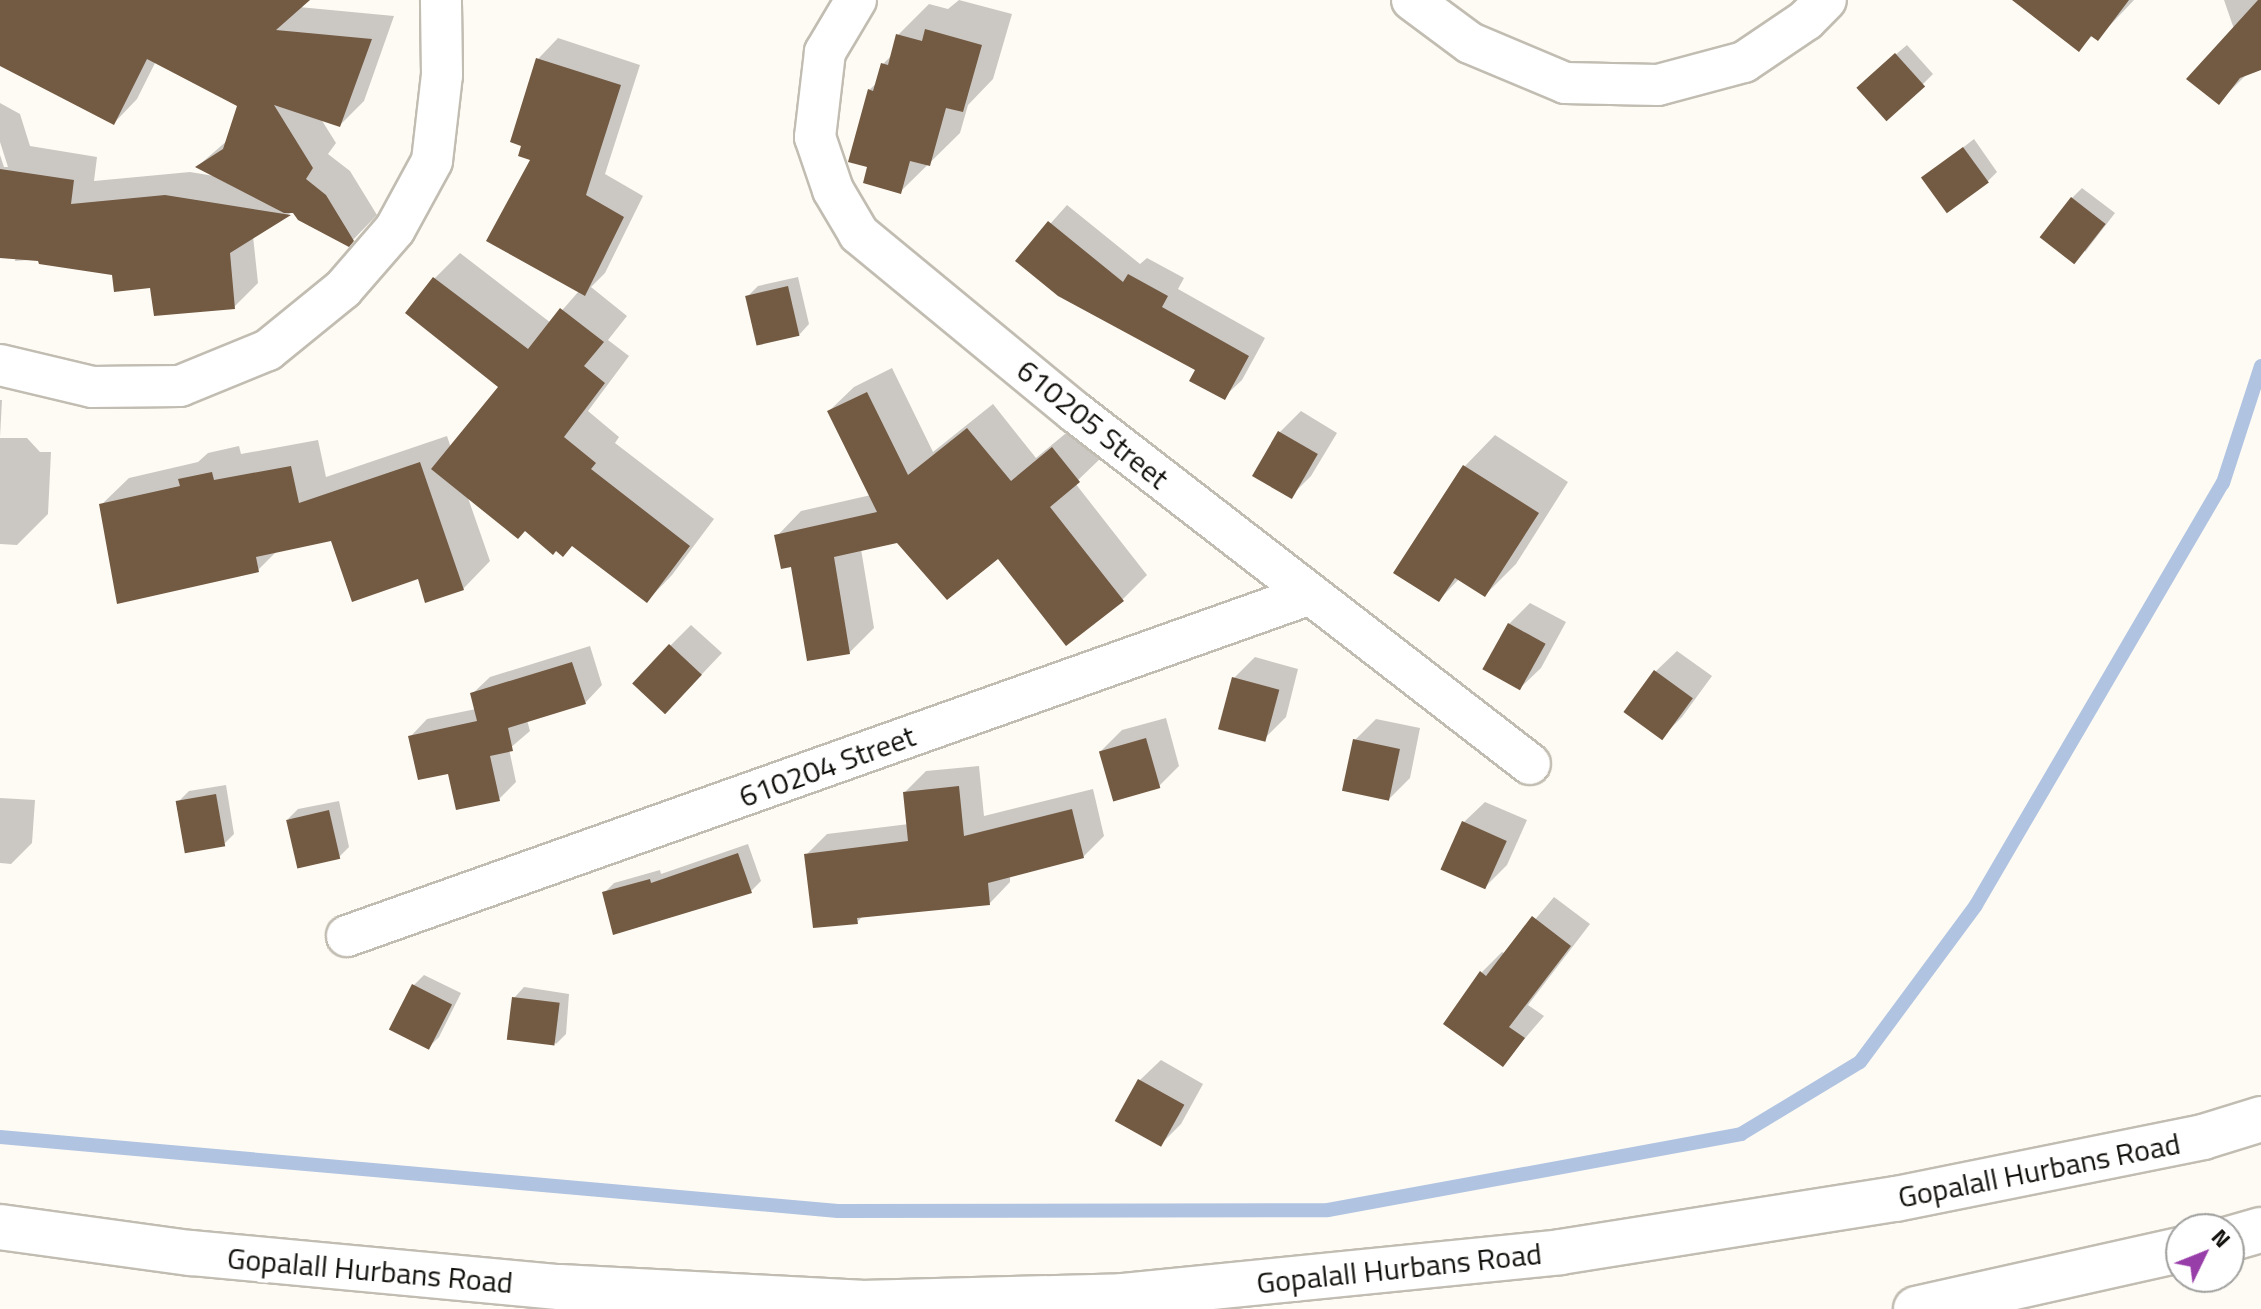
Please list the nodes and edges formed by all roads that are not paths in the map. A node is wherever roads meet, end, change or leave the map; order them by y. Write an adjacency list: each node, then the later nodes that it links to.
1 (441, 0): 5 (street)
2 (856, 0): 6 (street, 610205 Street)
3 (1412, 0): 4 (street)
4 (1826, 0)
5 (0, 365)
6 (1308, 595): 7 (street, 610205 Street); 8 (street, 610204 Street)
7 (1530, 764)
8 (347, 936)
9 (2261, 1119): 10 (main road, Gopalall Hurbans Road)
10 (0, 1227)
11 (2165, 1254): 12 (main road)
12 (1916, 1309)

